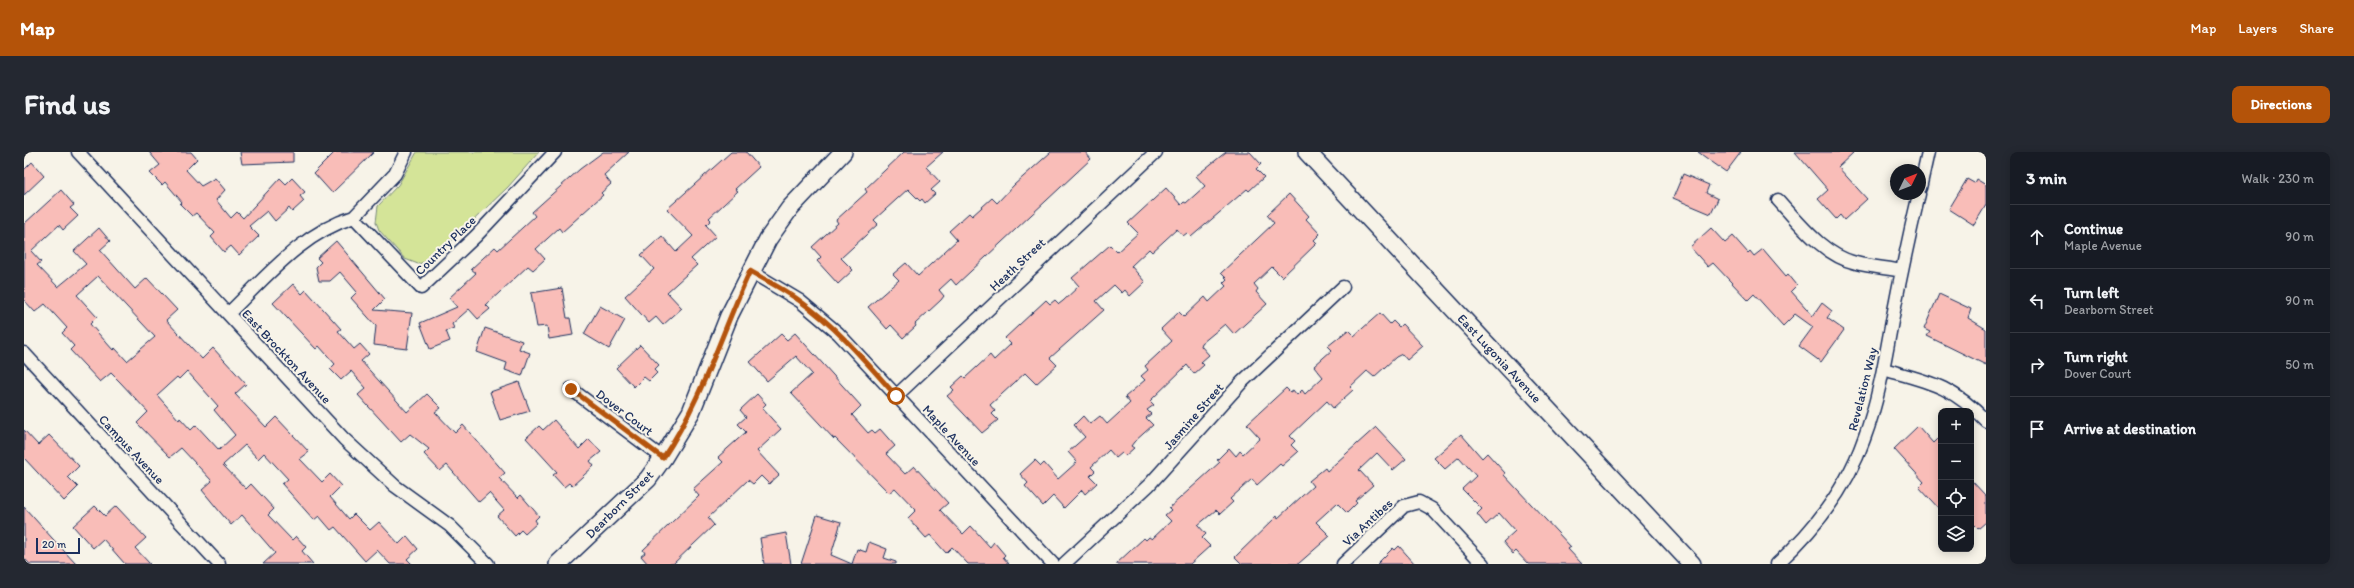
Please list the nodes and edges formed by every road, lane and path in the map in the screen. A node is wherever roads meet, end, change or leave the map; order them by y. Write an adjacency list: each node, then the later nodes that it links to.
1 (78, 152): 15 (street, East Brockton Avenue)
2 (406, 152): 11 (street)
3 (555, 152): 11 (street, Country Place)
4 (843, 152): 12 (main road, Dearborn Street)
5 (1156, 152): 19 (street, Heath Street)
6 (1307, 152): 29 (main road, East Lugonia Avenue)
7 (1928, 152): 8 (street)
8 (1925, 164)
9 (1778, 200): 13 (street)
10 (1918, 200): 13 (street, Revelation Way)
11 (354, 217): 15 (street)
12 (750, 271): 19 (street, Maple Avenue); 21 (main road, Dearborn Street)
13 (1902, 271): 17 (street, Revelation Way)
14 (1343, 287): 26 (street, Jasmine Street)
15 (229, 314): 23 (street, East Brockton Avenue)
16 (24, 353): 22 (street, Campus Avenue)
17 (1883, 369): 20 (street); 30 (street, Revelation Way)
18 (571, 389): 21 (street, Dover Court)
19 (896, 396): 25 (street, Maple Avenue)
20 (1986, 421)
21 (663, 458): 24 (main road, Dearborn Street)
22 (219, 564)
23 (488, 564)
24 (558, 564)
25 (1053, 564)
26 (1064, 564)
27 (1343, 564): 28 (street, Via Antibes)
28 (1483, 564)
29 (1692, 564)
30 (1777, 564)

